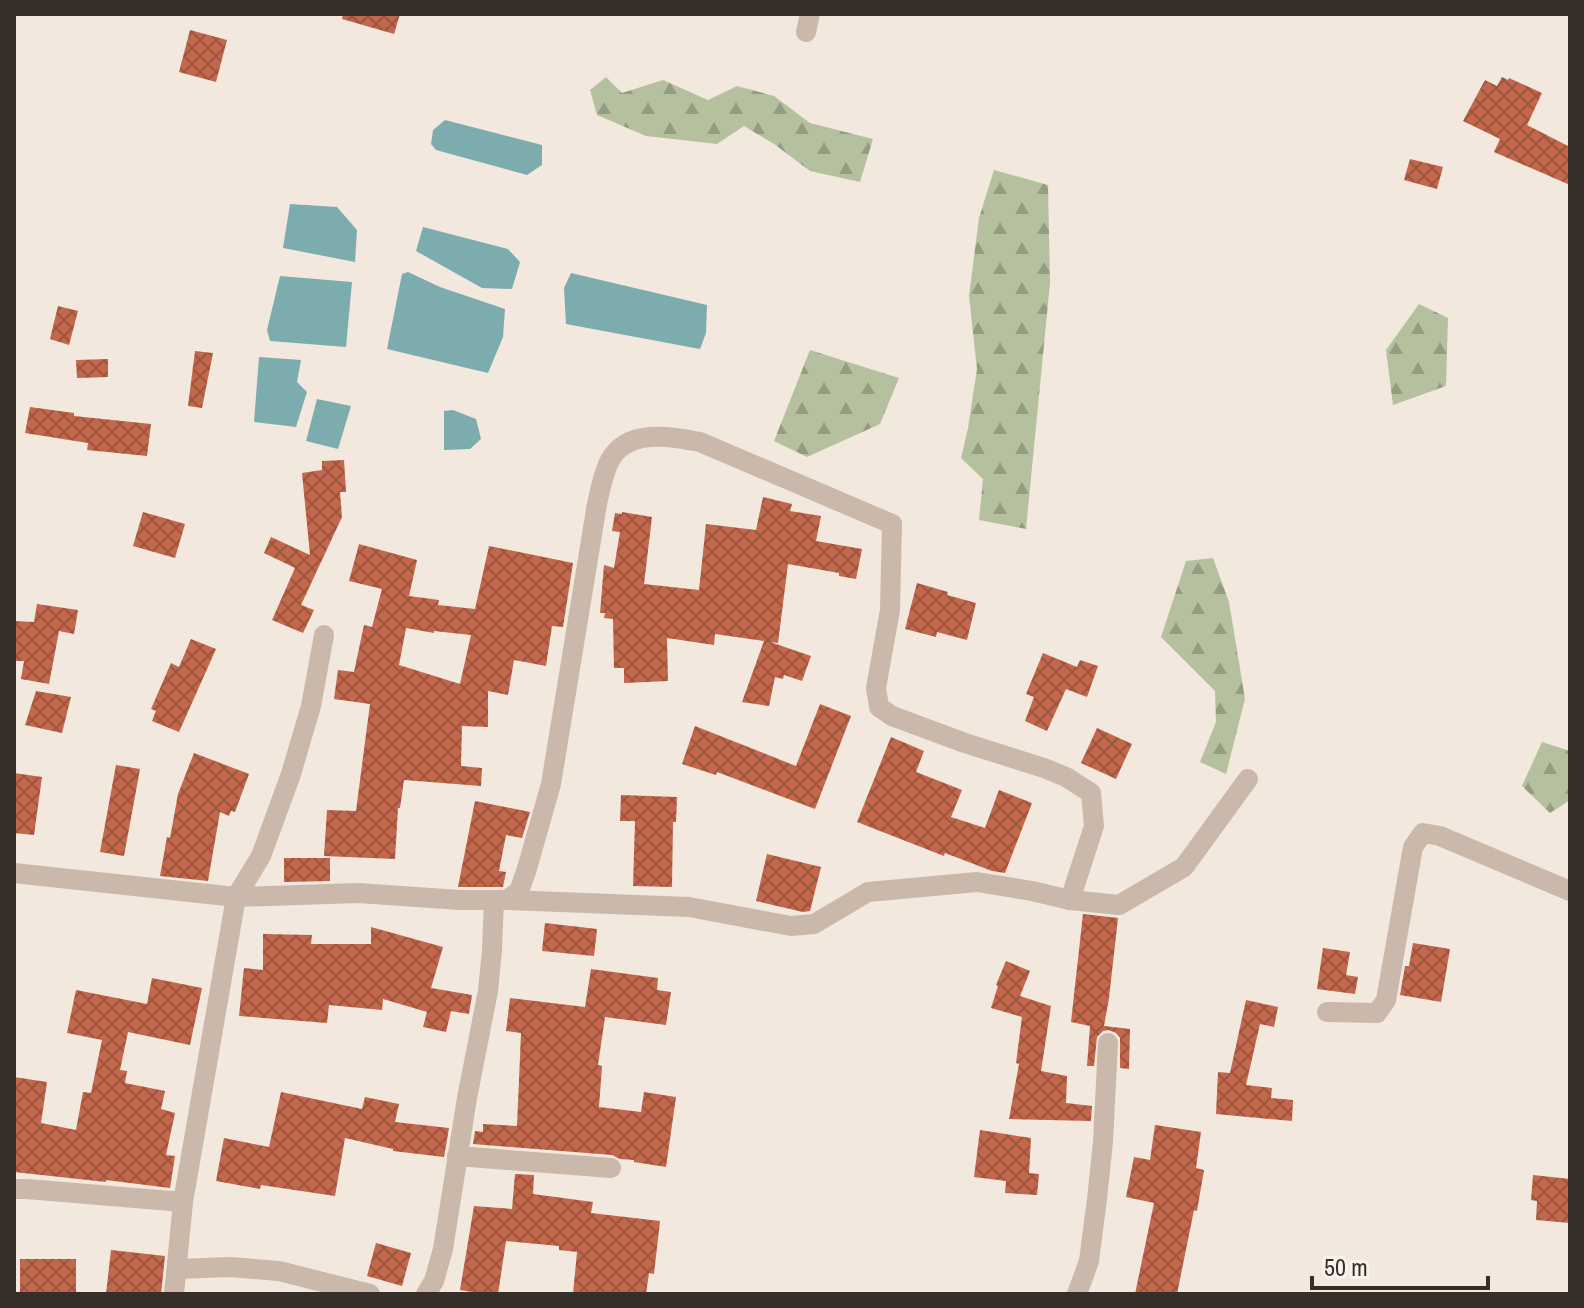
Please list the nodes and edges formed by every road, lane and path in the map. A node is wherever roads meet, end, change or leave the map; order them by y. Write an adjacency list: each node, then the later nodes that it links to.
1 (324, 635): 5 (street)
2 (1248, 779): 6 (street)
3 (14, 873): 5 (street)
4 (1570, 891): 8 (street)
5 (236, 897): 7 (street); 13 (street)
6 (1070, 900): 7 (street); 7 (street)
7 (501, 901): 10 (street)
8 (1327, 1012)
9 (1108, 1043): 18 (street)
10 (457, 1156): 11 (street); 17 (street)
11 (611, 1168)
12 (14, 1189): 13 (street)
13 (183, 1202): 14 (street)
14 (177, 1269): 15 (street); 16 (street)
15 (174, 1294)
16 (370, 1294)
17 (426, 1294)
18 (1077, 1294)

